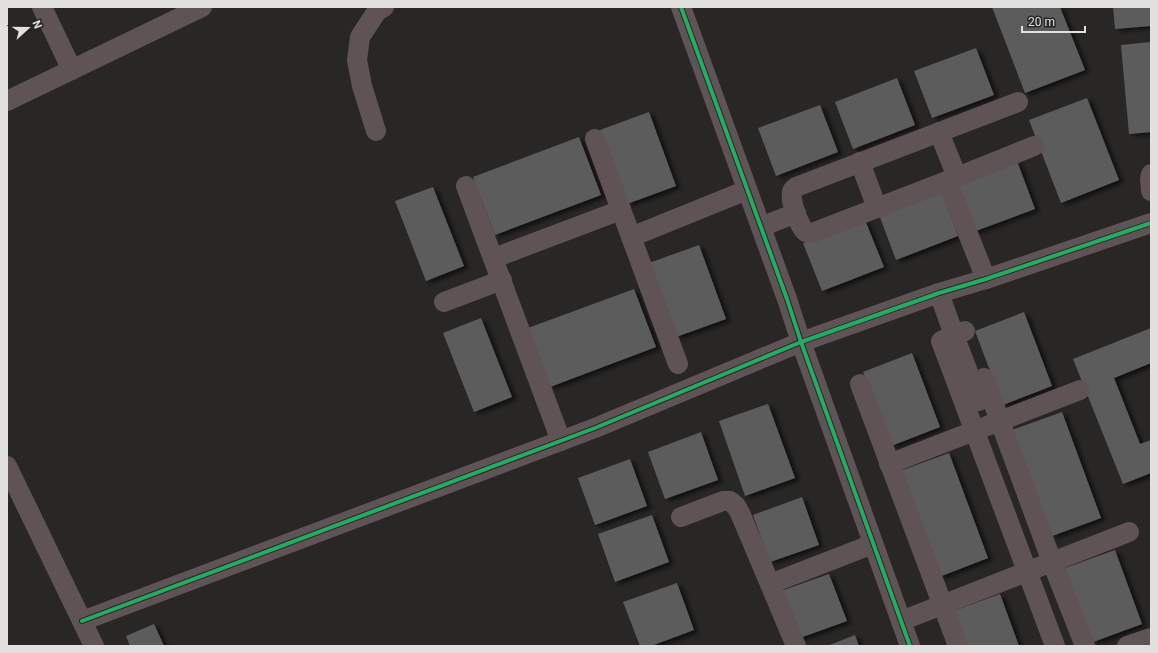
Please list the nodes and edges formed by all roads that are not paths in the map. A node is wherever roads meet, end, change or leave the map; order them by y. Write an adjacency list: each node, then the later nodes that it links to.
1 (42, 7): 5 (street)
2 (202, 7): 5 (street)
3 (384, 7): 8 (street)
4 (681, 7): 16 (street)
5 (72, 70): 6 (street)
6 (7, 101)
7 (1018, 102): 9 (street)
8 (376, 131)
9 (939, 132): 12 (street); 14 (street)
10 (595, 139): 19 (street)
11 (1034, 146): 14 (street)
12 (860, 162): 18 (street); 20 (street)
13 (1151, 174): 17 (street)
14 (952, 179): 18 (street); 25 (street)
15 (466, 186): 24 (street)
16 (747, 190): 22 (street); 23 (street)
17 (1151, 191)
18 (877, 208): 20 (street)
19 (621, 210): 23 (street); 24 (street)
20 (796, 213): 22 (street)
21 (1151, 223): 25 (street)
22 (761, 228): 30 (street)
23 (631, 237): 31 (street)
24 (494, 258): 26 (street)
25 (986, 279): 27 (street)
26 (502, 280): 28 (street); 37 (street)
27 (940, 293): 29 (street); 30 (street)
28 (444, 302)
29 (954, 334): 34 (street); 35 (street); 36 (street)
30 (801, 342): 37 (street); 42 (street)
31 (678, 364)
32 (860, 384): 38 (street)
33 (1080, 390): 35 (street)
34 (979, 401)
35 (1000, 422): 36 (street); 43 (street)
36 (975, 431): 38 (street); 44 (street)
37 (561, 441): 48 (street)
38 (889, 464): 46 (street)
39 (7, 466): 48 (street)
40 (681, 517): 45 (street)
41 (1130, 532): 43 (street)
42 (874, 544): 45 (street); 47 (street)
43 (1052, 562): 44 (street); 54 (street)
44 (1026, 572): 46 (street); 53 (street)
45 (770, 584): 50 (street)
46 (942, 606): 47 (street); 52 (street)
47 (901, 622): 51 (street)
48 (86, 638)
49 (1151, 638): 55 (street)
50 (796, 646)
51 (910, 646)
52 (958, 646)
53 (1055, 646)
54 (1085, 646)
55 (1127, 646)

